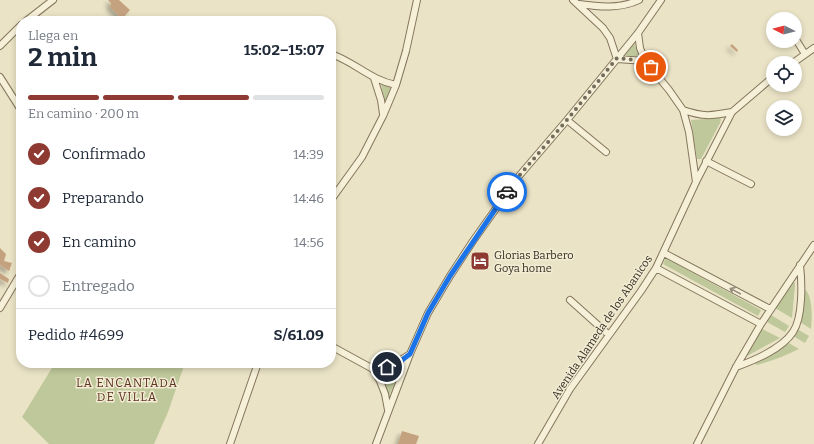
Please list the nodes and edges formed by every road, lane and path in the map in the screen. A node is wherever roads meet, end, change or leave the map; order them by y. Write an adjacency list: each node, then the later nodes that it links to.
1 (53, 0): 6 (street)
2 (417, 0): 20 (street)
3 (639, 0): 5 (street)
4 (661, 0): 8 (street)
5 (576, 2): 15 (street)
6 (32, 16)
7 (16, 30): 9 (street)
8 (638, 33): 15 (street); 16 (street)
9 (0, 46)
10 (801, 48): 12 (street)
11 (814, 48): 12 (street)
12 (805, 54): 13 (street)
13 (802, 56)
14 (336, 57): 18 (street)
15 (617, 58): 16 (street); 25 (street)
16 (645, 61): 22 (street)
17 (0, 77): 21 (street)
18 (374, 78): 20 (street); 24 (street)
19 (766, 83): 23 (street)
20 (396, 85): 24 (street)
21 (16, 102)
22 (683, 110): 23 (street); 28 (street)
23 (732, 112): 27 (street, Avenida Alameda de los Abanicos)
24 (384, 116): 30 (street)
25 (567, 120): 26 (street); 42 (street)
26 (606, 152)
27 (706, 161): 28 (street, Avenida Alameda de los Abanicos); 29 (street)
28 (696, 182): 32 (street, Avenida Alameda de los Abanicos)
29 (751, 184)
30 (336, 193)
31 (814, 245): 33 (street)
32 (664, 253): 34 (street, Avenida Alameda de los Abanicos); 38 (street, one-way to 32)
33 (800, 265): 38 (street); 43 (street)
34 (656, 268): 39 (street); 40 (street, Avenida Alameda de los Abanicos)
35 (16, 281): 37 (street)
36 (570, 300): 40 (street)
37 (0, 308)
38 (770, 309): 39 (street)
39 (761, 324): 43 (street)
40 (609, 334): 49 (street, Avenida Alameda de los Abanicos)
41 (336, 349): 45 (street)
42 (410, 354): 45 (street); 46 (street)
43 (736, 367): 50 (street)
44 (256, 368): 47 (street)
45 (373, 369): 46 (street)
46 (388, 410): 48 (street)
47 (230, 444)
48 (376, 444)
49 (538, 444)
50 (697, 444)

